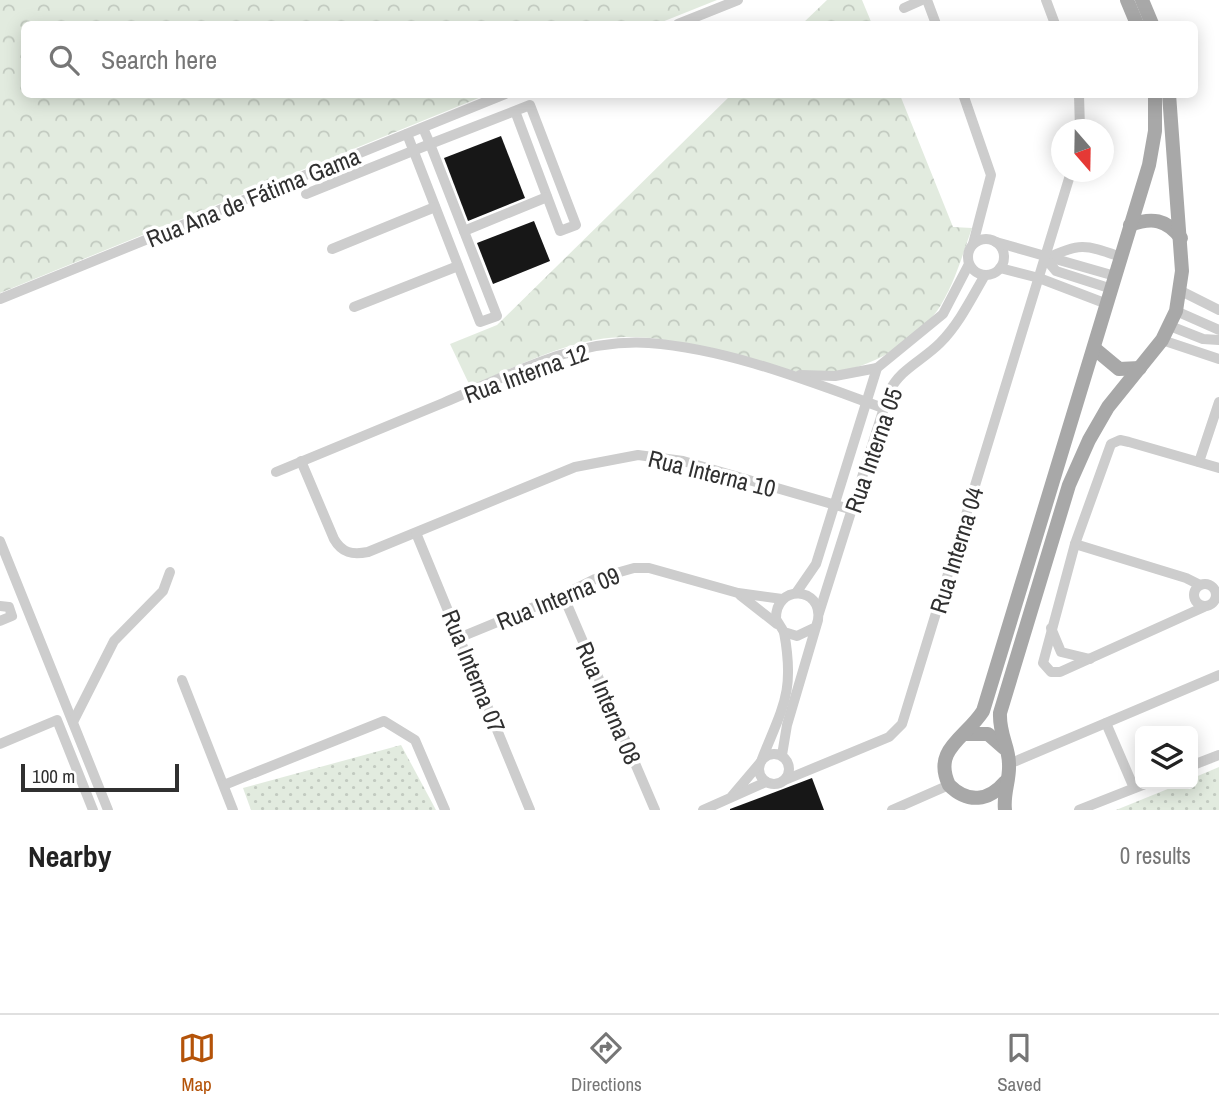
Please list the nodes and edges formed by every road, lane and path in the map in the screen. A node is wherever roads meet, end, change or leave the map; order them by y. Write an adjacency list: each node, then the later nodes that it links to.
1 (738, 0): 7 (street)
2 (924, 0): 6 (street); 8 (street)
3 (1046, 0): 9 (street)
4 (1127, 0): 10 (main road)
5 (1142, 0): 11 (main road)
6 (904, 8)
7 (686, 21)
8 (934, 21)
9 (1054, 21)
10 (1136, 21)
11 (1151, 21)
12 (495, 98): 19 (street, Rua Ana de Fátima Gama)
13 (964, 98): 31 (street)
14 (1079, 98): 18 (street)
15 (1155, 98): 27 (main road)
16 (1169, 98): 29 (main road)
17 (515, 111): 21 (street); 25 (street); 25 (street)
18 (1080, 119)
19 (423, 128): 20 (street, Rua Ana de Fátima Gama); 21 (street)
20 (407, 134): 22 (street); 42 (street, Rua Ana de Fátima Gama)
21 (430, 144): 22 (street); 28 (street)
22 (413, 151): 24 (street); 26 (street)
23 (1068, 182): 34 (street, Rua Interna 04)
24 (306, 194)
25 (547, 197): 28 (street)
26 (435, 207): 32 (street); 36 (street)
27 (1130, 225): 29 (main road); 33 (main road)
28 (464, 231): 36 (street)
29 (1181, 238): 41 (main road)
30 (996, 242): 31 (street); 34 (street); 37 (street)
31 (974, 244): 35 (street)
32 (332, 249)
33 (1121, 257): 34 (street); 40 (main road)
34 (1046, 259): 39 (street, Rua Interna 04); 40 (street)
35 (969, 264): 38 (street); 53 (street, Rua Interna 05)
36 (458, 266): 44 (street)
37 (1000, 268): 38 (street); 39 (street)
38 (985, 275): 58 (street, Rua Interna 05)
39 (1039, 278): 43 (street); 95 (street, Rua Interna 04)
40 (1113, 282): 43 (main road)
41 (1181, 291): 45 (street); 46 (main road)
42 (0, 299)
43 (1107, 304): 51 (main road)
44 (354, 307)
45 (1216, 309)
46 (1176, 312): 47 (main road); 48 (street)
47 (1170, 326): 49 (main road); 50 (street)
48 (1219, 330)
49 (1162, 340): 52 (street); 54 (main road)
50 (1219, 340)
51 (1095, 349): 54 (main road); 88 (main road)
52 (1219, 359)
53 (877, 368): 55 (street, Rua Interna 12); 56 (street, Rua Interna 05)
54 (1140, 368): 91 (main road)
55 (786, 374): 56 (street, Rua Interna 12); 59 (street, Rua Interna 12)
56 (864, 402): 58 (street, Rua Interna 12); 63 (street, Rua Interna 05)
57 (1219, 402): 60 (street)
58 (883, 408): 64 (street, Rua Interna 05)
59 (301, 461): 62 (street, Rua Interna 12); 65 (street, Rua Interna 10)
60 (1199, 462): 61 (street); 67 (street)
61 (1219, 468)
62 (276, 472)
63 (834, 505): 64 (street, Rua Interna 10); 65 (street, Rua Interna 10); 71 (street, Rua Interna 05)
64 (853, 510): 76 (street, Rua Interna 05)
65 (416, 533): 82 (street, Rua Interna 07)
66 (0, 541): 86 (street)
67 (1075, 544): 69 (street); 81 (street)
68 (170, 572): 86 (street)
69 (1203, 589): 74 (street); 74 (street); 77 (street)
70 (738, 593): 72 (street, Rua Interna 09); 73 (street, Rua Interna 09); 80 (street, Rua Interna 09)
71 (796, 593): 73 (street); 76 (street)
72 (563, 596): 82 (street, Rua Interna 09); 109 (street, Rua Interna 08)
73 (782, 599): 80 (street)
74 (1212, 604): 77 (street)
75 (7, 610): 78 (street)
76 (819, 613): 79 (street)
77 (1184, 617): 83 (street)
78 (0, 621)
79 (816, 627): 80 (street); 92 (street)
80 (781, 628): 93 (street)
81 (1051, 628): 83 (street); 83 (street)
82 (461, 637): 108 (street, Rua Interna 07)
83 (1090, 659)
84 (1219, 675): 87 (street)
85 (182, 680): 99 (street)
86 (73, 722): 105 (street)
87 (1106, 723): 91 (street); 101 (street)
88 (965, 734): 91 (main road); 100 (main road)
89 (0, 744): 104 (street)
90 (1219, 755): 94 (street)
91 (1007, 757): 98 (main road)
92 (784, 758): 93 (street); 95 (street); 96 (street)
93 (761, 761): 97 (street); 102 (street)
94 (1198, 763)
95 (811, 769): 96 (street, Rua Interna 04)
96 (785, 780): 97 (street)
97 (766, 782): 102 (street)
98 (1005, 782): 103 (main road); 112 (main road)
99 (223, 785): 106 (street); 107 (street)
100 (949, 785): 103 (main road); 111 (street)
101 (1134, 788): 113 (street)
102 (730, 798): 110 (street)
103 (979, 805)
104 (93, 810)
105 (108, 810)
106 (233, 810)
107 (445, 810)
108 (530, 810)
109 (655, 810)
110 (703, 810)
111 (891, 810)
112 (1005, 810)
113 (1079, 810)

